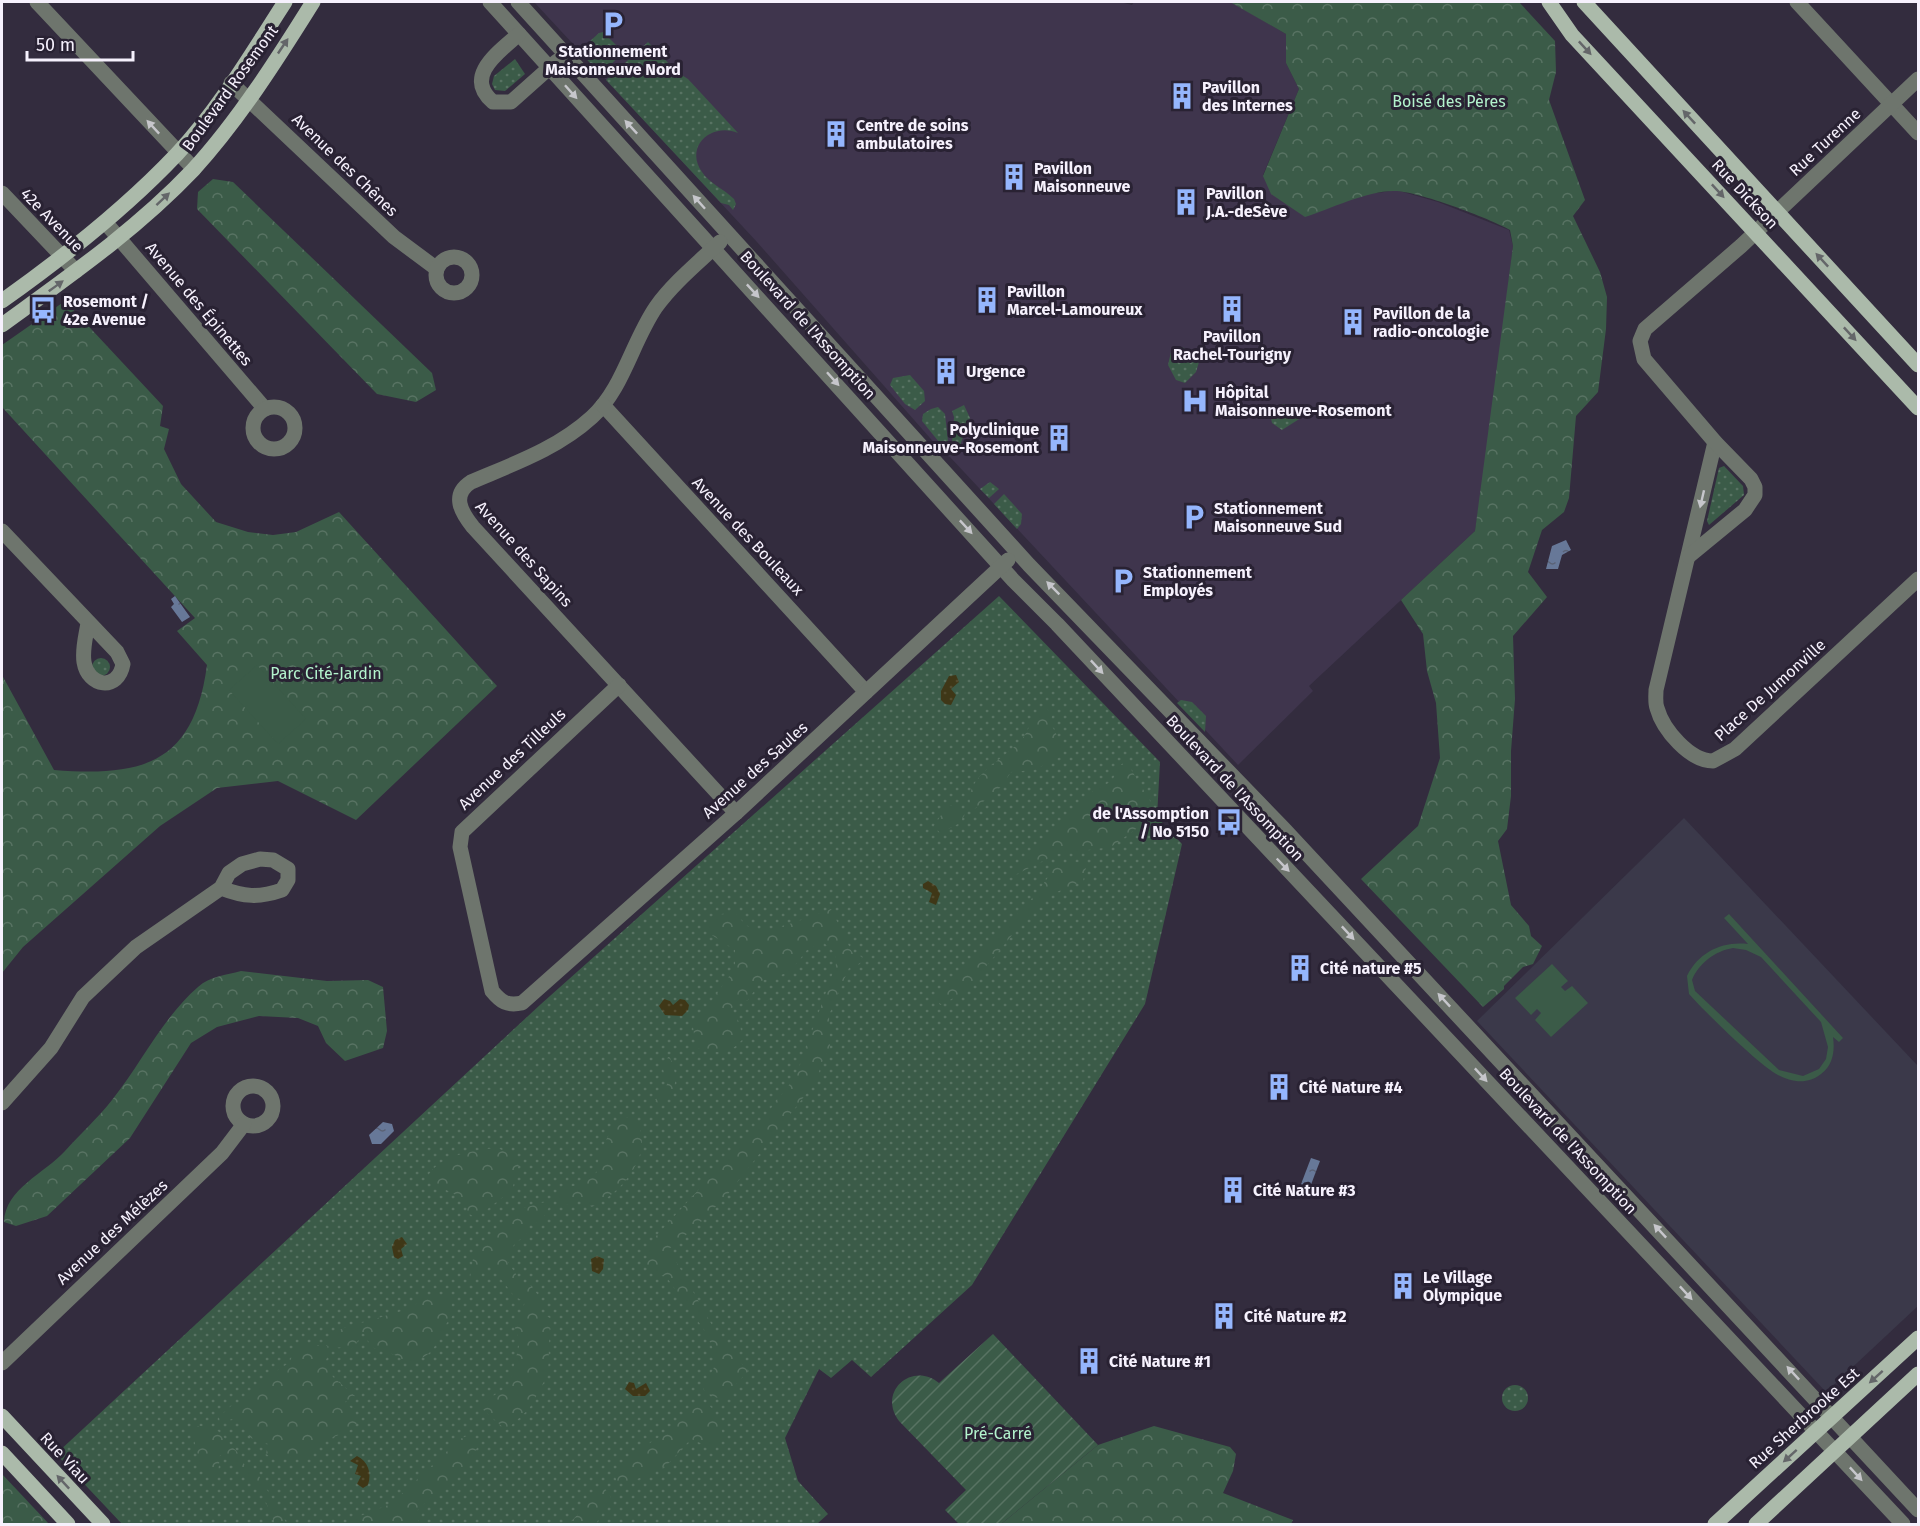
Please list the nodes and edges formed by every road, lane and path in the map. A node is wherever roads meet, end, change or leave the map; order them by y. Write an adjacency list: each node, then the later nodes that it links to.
1 (37, 2): 17 (street, one-way to 1)
2 (285, 2): 13 (main road, Boulevard Rosemont)
3 (490, 2): 9 (street, Boulevard de l'Assomption)
4 (518, 2): 10 (street, Boulevard de l'Assomption)
5 (1549, 2): 22 (main road, Rue Dickson, one-way to 22)
6 (1584, 2): 20 (main road, Rue Dickson, one-way to 6)
7 (1797, 2): 15 (street)
8 (306, 4): 14 (main road, Boulevard Rosemont, one-way to 8)
9 (519, 34): 11 (street, Boulevard de l'Assomption); 11 (street)
10 (564, 54): 11 (street); 23 (street, Boulevard de l'Assomption, one-way to 10)
11 (549, 68): 25 (street, Boulevard de l'Assomption, one-way to 25)
12 (1918, 79): 15 (street, Rue Turenne)
13 (231, 83): 14 (street, Avenue des Chênes); 17 (main road, Boulevard Rosemont)
14 (249, 99): 18 (main road, Boulevard Rosemont); 27 (street, Avenue des Chênes)
15 (1892, 104): 16 (street); 20 (street, Rue Turenne)
16 (1918, 134)
17 (178, 153): 18 (street); 21 (main road, Boulevard Rosemont)
18 (194, 169): 24 (main road, Boulevard Rosemont, one-way to 18)
19 (2, 193): 26 (street, 42e Avenue)
20 (1777, 211): 22 (street, Rue Turenne); 31 (main road, Rue Dickson, one-way to 20)
21 (105, 222): 24 (street, Avenue des Épinettes); 26 (main road, Boulevard Rosemont)
22 (1755, 231): 33 (main road, Rue Dickson, one-way to 33); 35 (street)
23 (728, 233): 25 (street, Avenue des Sapins); 37 (street, Boulevard de l'Assomption)
24 (120, 239): 28 (main road, Boulevard Rosemont); 34 (street, Avenue des Épinettes)
25 (714, 248): 32 (street, Avenue des Sapins); 39 (street, Boulevard de l'Assomption, one-way to 39)
26 (62, 257): 28 (street, 42e Avenue); 29 (main road, Boulevard Rosemont)
27 (437, 269)
28 (76, 271): 30 (main road, Boulevard Rosemont, one-way to 28)
29 (2, 301)
30 (2, 325)
31 (1918, 365)
32 (603, 405): 42 (street, Avenue des Sapins); 43 (street, Avenue des Bouleaux)
33 (1918, 408)
34 (265, 409)
35 (1715, 442): 38 (street, Place De Jumonville, one-way to 38); 38 (street)
36 (2, 531): 41 (street)
37 (1017, 551): 39 (street, Avenue des Saules); 53 (street, Boulevard de l'Assomption, one-way to 37)
38 (1689, 556): 40 (street, Place De Jumonville)
39 (1002, 566): 43 (street, Avenue des Saules); 54 (street, Boulevard de l'Assomption, one-way to 54)
40 (1918, 579)
41 (88, 623)
42 (619, 685): 44 (street, Avenue des Sapins); 46 (street, Avenue des Tilleuls)
43 (866, 692): 44 (street, Avenue des Saules)
44 (736, 813): 46 (street, Avenue des Saules)
45 (221, 888): 47 (street)
46 (510, 1005)
47 (2, 1103)
48 (244, 1124): 50 (street, Avenue des Mélèzes)
49 (1918, 1338): 53 (main road, Rue Sherbrooke Est, one-way to 53)
50 (2, 1363)
51 (1918, 1374): 55 (main road)
52 (2, 1416): 61 (main road, Rue Viau, one-way to 52)
53 (1833, 1416): 54 (main road, Rue Sherbrooke Est); 55 (street, Boulevard de l'Assomption)
54 (1816, 1432): 56 (street, Boulevard de l'Assomption); 62 (main road, Rue Sherbrooke Est, one-way to 62)
55 (1851, 1436): 56 (main road); 58 (street, Boulevard de l'Assomption)
56 (1835, 1451): 59 (street, Boulevard de l'Assomption, one-way to 59); 63 (main road)
57 (2, 1453): 60 (main road)
58 (1915, 1506): 59 (street)
59 (1899, 1520)
60 (68, 1524)
61 (103, 1524)
62 (1714, 1524)
63 (1756, 1524)

